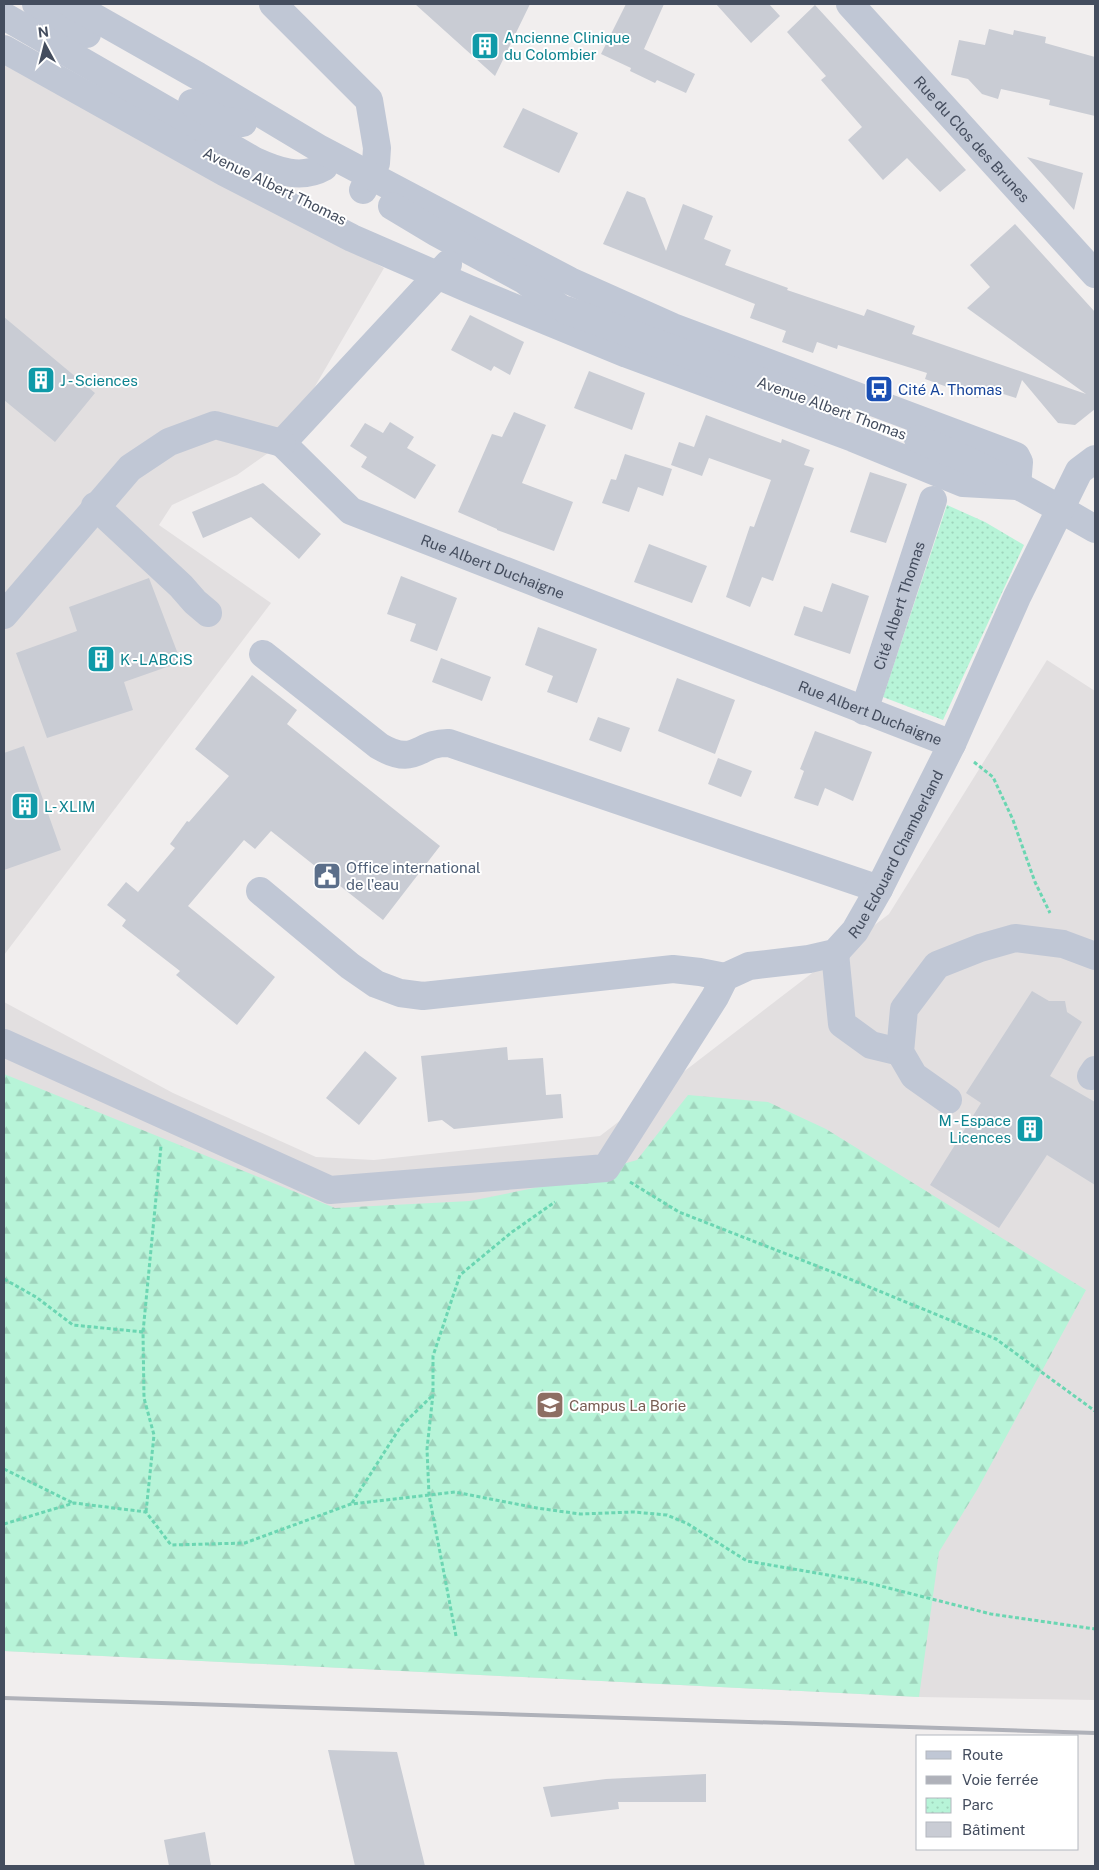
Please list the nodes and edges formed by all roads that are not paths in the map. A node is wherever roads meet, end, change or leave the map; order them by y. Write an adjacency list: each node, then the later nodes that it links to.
1 (20, 4): 9 (street)
2 (36, 4): 9 (street, Avenue Albert Thomas)
3 (71, 4): 11 (street)
4 (273, 4): 11 (street)
5 (850, 4): 13 (street, Rue du Clos des Brunes)
6 (4, 16): 10 (street)
7 (4, 38): 12 (street, Avenue Albert Thomas)
8 (4, 49): 12 (street)
9 (243, 123): 10 (street, Avenue Albert Thomas)
10 (324, 167): 11 (street, Avenue Albert Thomas)
11 (366, 183): 14 (street, Avenue Albert Thomas); 17 (street)
12 (443, 270): 14 (street, Avenue Albert Thomas); 15 (street); 17 (street)
13 (1095, 274)
14 (560, 307): 17 (street, Avenue Albert Thomas)
15 (282, 443): 19 (street); 25 (street, Rue Albert Duchaigne)
16 (1095, 459): 20 (street, Rue Edouard Chamberland)
17 (1017, 486): 20 (street, Avenue Albert Thomas)
18 (933, 500): 25 (street, Cité Albert Thomas)
19 (95, 506): 22 (street); 23 (street)
20 (1060, 508): 21 (street, Avenue Albert Thomas); 26 (street, Rue Edouard Chamberland)
21 (1095, 529)
22 (208, 613)
23 (4, 615)
24 (263, 654): 27 (street)
25 (864, 711): 26 (street, Rue Albert Duchaigne)
26 (952, 744): 27 (street, Rue Edouard Chamberland)
27 (879, 889): 29 (street, Rue Edouard Chamberland)
28 (260, 891): 31 (street)
29 (835, 953): 31 (street); 33 (street)
30 (1095, 956): 33 (street)
31 (725, 977): 32 (street)
32 (4, 1043)
33 (900, 1052): 34 (street)
34 (948, 1100)

